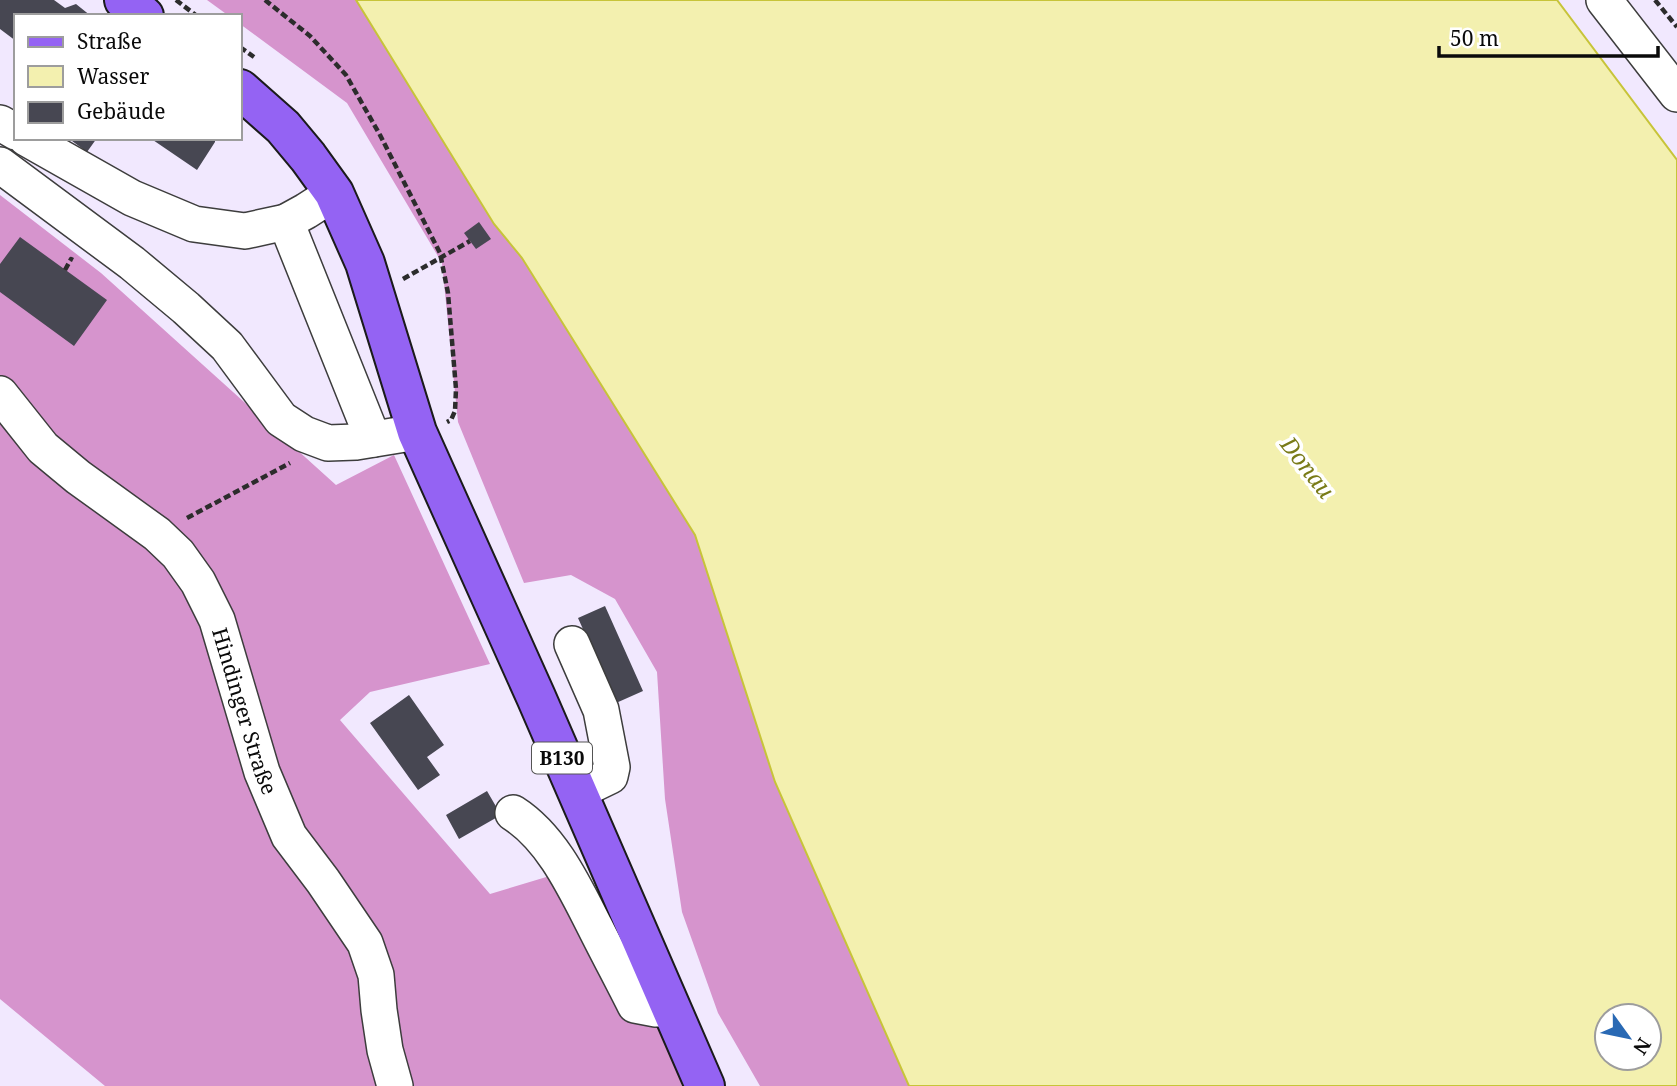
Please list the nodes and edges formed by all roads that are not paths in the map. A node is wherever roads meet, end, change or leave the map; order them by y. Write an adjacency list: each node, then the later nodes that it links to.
1 (124, 0): 3 (main road)
2 (1604, 0): 5 (street)
3 (142, 14)
4 (242, 91): 8 (main road, B130)
5 (1677, 94)
6 (30, 140): 9 (street)
7 (0, 164): 12 (street)
8 (334, 193): 9 (street); 11 (main road, B130)
9 (286, 222): 12 (street)
10 (0, 394): 17 (street, Hindinger Straße)
11 (430, 428): 12 (street); 14 (main road, B130)
12 (373, 439)
13 (572, 644): 14 (street)
14 (577, 792): 16 (main road, B130)
15 (513, 813): 16 (street)
16 (671, 1009): 18 (main road, B130)
17 (395, 1086)
18 (705, 1086)

